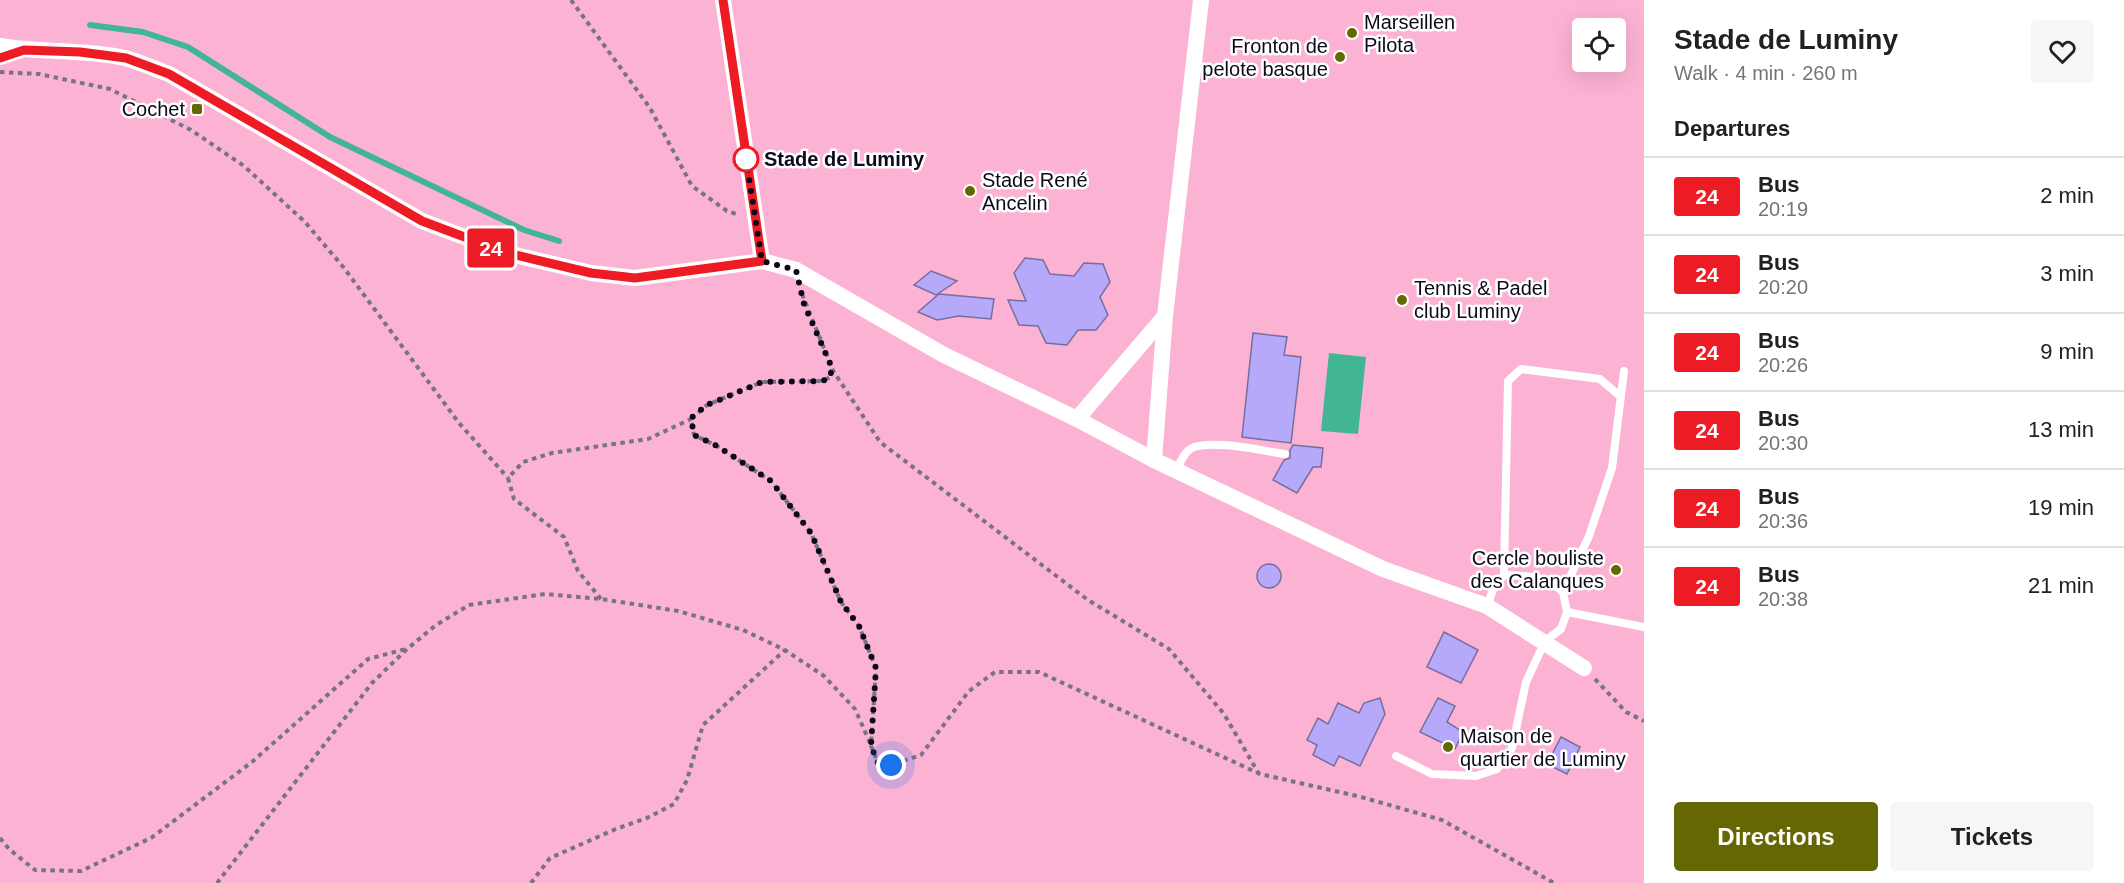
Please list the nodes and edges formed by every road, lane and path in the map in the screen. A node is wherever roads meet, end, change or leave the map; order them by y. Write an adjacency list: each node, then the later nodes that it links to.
1 (571, 0): 8 (path)
2 (723, 0): 8 (street)
3 (1201, 0): 11 (street)
4 (0, 46): 5 (street)
5 (24, 50): 6 (street); 9 (street)
6 (0, 58)
7 (0, 72): 20 (path)
8 (754, 219): 9 (street)
9 (762, 261): 10 (street)
10 (796, 270): 12 (path); 16 (street)
11 (1165, 316): 16 (street); 18 (street)
12 (832, 368): 15 (path); 34 (path)
13 (1624, 371): 14 (lane)
14 (1620, 396): 21 (lane); 22 (lane)
15 (691, 418): 20 (path); 32 (path)
16 (1077, 419): 18 (street)
17 (1285, 454): 19 (lane)
18 (1154, 460): 19 (street)
19 (1176, 471): 24 (street)
20 (508, 478): 23 (path)
21 (1504, 575): 22 (lane); 24 (lane)
22 (1563, 592): 25 (lane)
23 (601, 599): 28 (path); 29 (path)
24 (1487, 606): 27 (street)
25 (1566, 612): 26 (lane); 27 (lane)
26 (1644, 627)
27 (1545, 641): 30 (street); 33 (lane)
28 (407, 649): 35 (path); 36 (path)
29 (785, 650): 32 (path); 37 (path)
30 (1584, 668): 31 (path)
31 (1644, 722)
32 (871, 746): 34 (path)
33 (1396, 756)
34 (1260, 774): 38 (path)
35 (0, 838)
36 (217, 883)
37 (531, 883)
38 (1554, 883)

